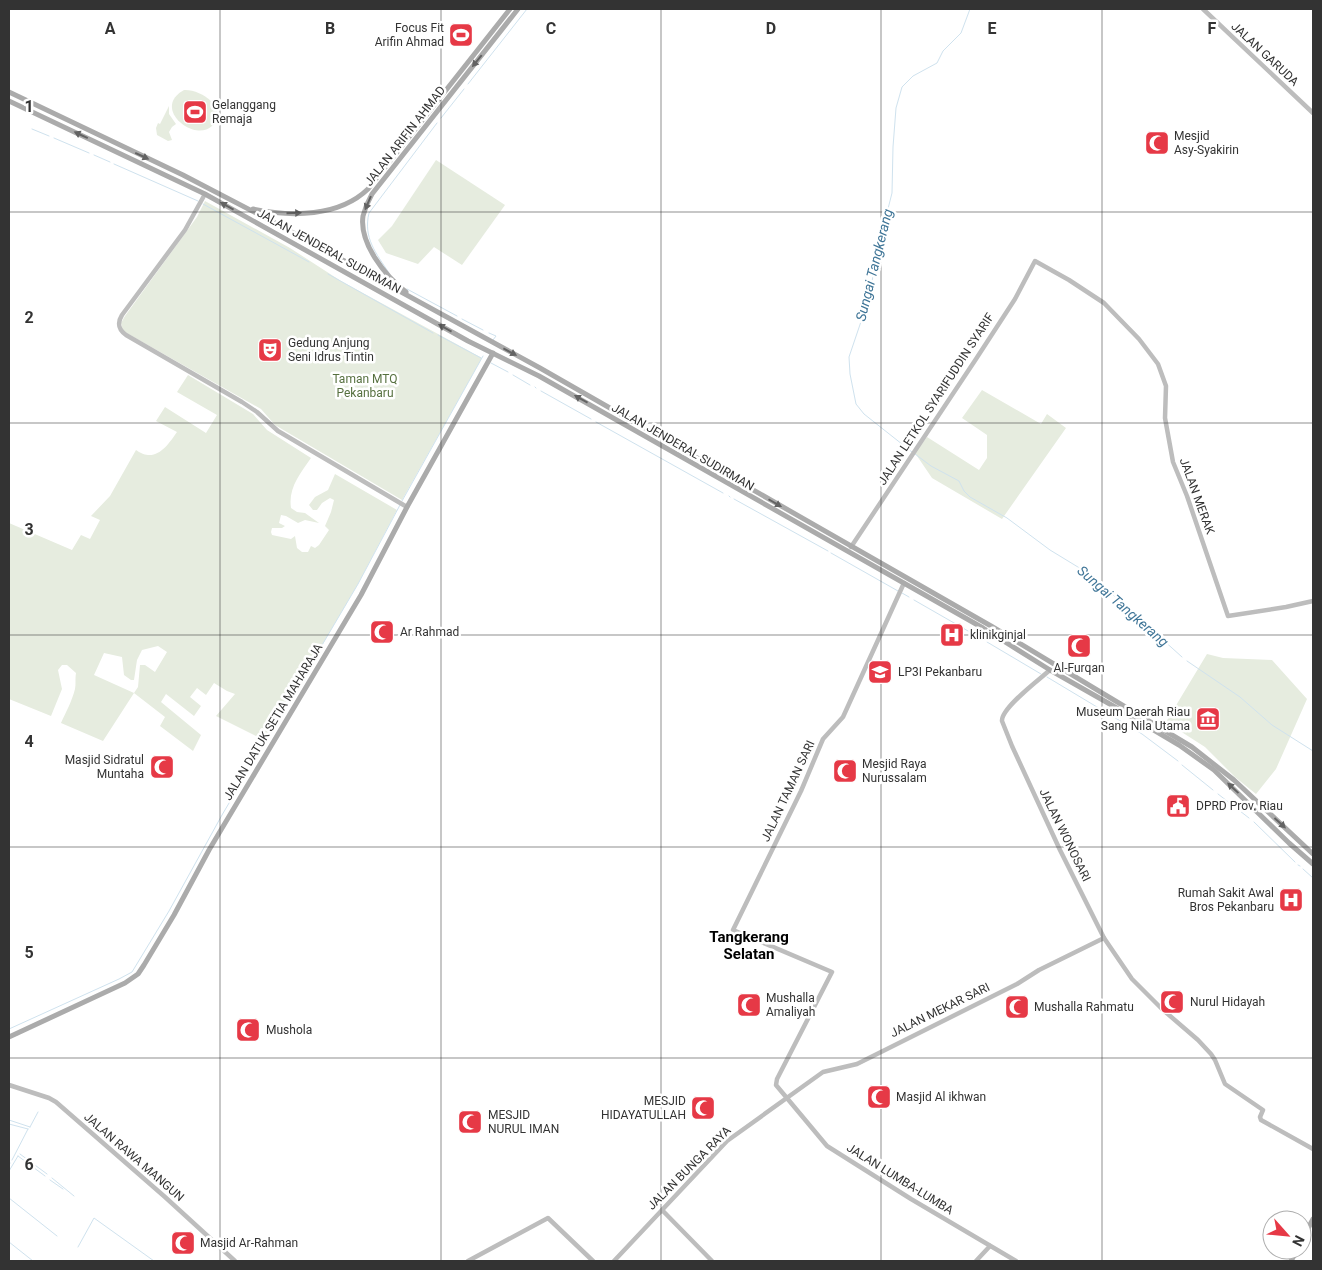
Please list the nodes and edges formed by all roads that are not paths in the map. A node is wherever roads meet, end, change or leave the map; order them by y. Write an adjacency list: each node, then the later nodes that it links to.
1 (510, 9): 4 (main road, JALAN ARIFIN AHMAD)
2 (518, 9): 5 (main road, JALAN ARIFIN AHMAD)
3 (1203, 9): 8 (street, JALAN GARUDA)
4 (491, 32): 5 (main road); 12 (main road, JALAN ARIFIN AHMAD, one-way to 4)
5 (497, 37): 18 (main road, JALAN ARIFIN AHMAD, one-way to 18)
6 (9, 92): 9 (main road, JALAN JENDERAL SUDIRMAN)
7 (9, 100): 10 (main road, JALAN JENDERAL SUDIRMAN)
8 (1313, 112)
9 (67, 119): 10 (main road); 12 (main road, JALAN JENDERAL SUDIRMAN, one-way to 12)
10 (63, 127): 11 (main road, JALAN JENDERAL SUDIRMAN, one-way to 10)
11 (205, 194): 15 (main road, JALAN JENDERAL SUDIRMAN, one-way to 11); 22 (street)
12 (246, 207): 13 (main road, JALAN JENDERAL SUDIRMAN)
13 (321, 249): 14 (main road, JALAN JENDERAL SUDIRMAN); 15 (main road)
14 (333, 255): 17 (main road); 18 (main road, JALAN JENDERAL SUDIRMAN)
15 (317, 256): 17 (main road, JALAN JENDERAL SUDIRMAN)
16 (1035, 261): 23 (street, JALAN LETKOL SYARIFUDDIN SYARIF); 25 (street, JALAN MERAK)
17 (328, 262): 19 (main road, JALAN JENDERAL SUDIRMAN, one-way to 17)
18 (421, 304): 20 (main road, JALAN JENDERAL SUDIRMAN, one-way to 20)
19 (493, 353): 21 (main road, JALAN JENDERAL SUDIRMAN, one-way to 19); 22 (main road, JALAN DATUK SETIA MAHARAJA)
20 (687, 452): 21 (main road); 23 (main road, JALAN JENDERAL SUDIRMAN, one-way to 23)
21 (684, 458): 24 (main road, JALAN JENDERAL SUDIRMAN)
22 (403, 504): 31 (main road, JALAN DATUK SETIA MAHARAJA)
23 (851, 547): 27 (main road, JALAN JENDERAL SUDIRMAN, one-way to 27)
24 (904, 582): 26 (main road, JALAN JENDERAL SUDIRMAN); 30 (street, JALAN TAMAN SARI)
25 (1313, 601)
26 (1050, 670): 28 (main road, JALAN JENDERAL SUDIRMAN, one-way to 26); 29 (street, JALAN WONOSARI)
27 (1313, 854)
28 (1313, 864)
29 (1104, 938): 33 (street, JALAN MEKAR SARI); 34 (street, JALAN WONOSARI)
30 (832, 972): 33 (street, JALAN LUMBA-LUMBA)
31 (9, 1037)
32 (9, 1084): 37 (street, JALAN RAWA MANGUN)
33 (787, 1098): 35 (street, JALAN BUNGA RAYA); 36 (street, JALAN LUMBA-LUMBA)
34 (1313, 1148)
35 (662, 1210): 40 (street, JALAN BUNGA RAYA); 41 (street)
36 (990, 1246): 42 (street); 43 (street, JALAN LUMBA-LUMBA)
37 (235, 1261)
38 (468, 1261): 39 (street)
39 (593, 1261)
40 (614, 1261)
41 (712, 1261)
42 (976, 1261)
43 (1016, 1261)

